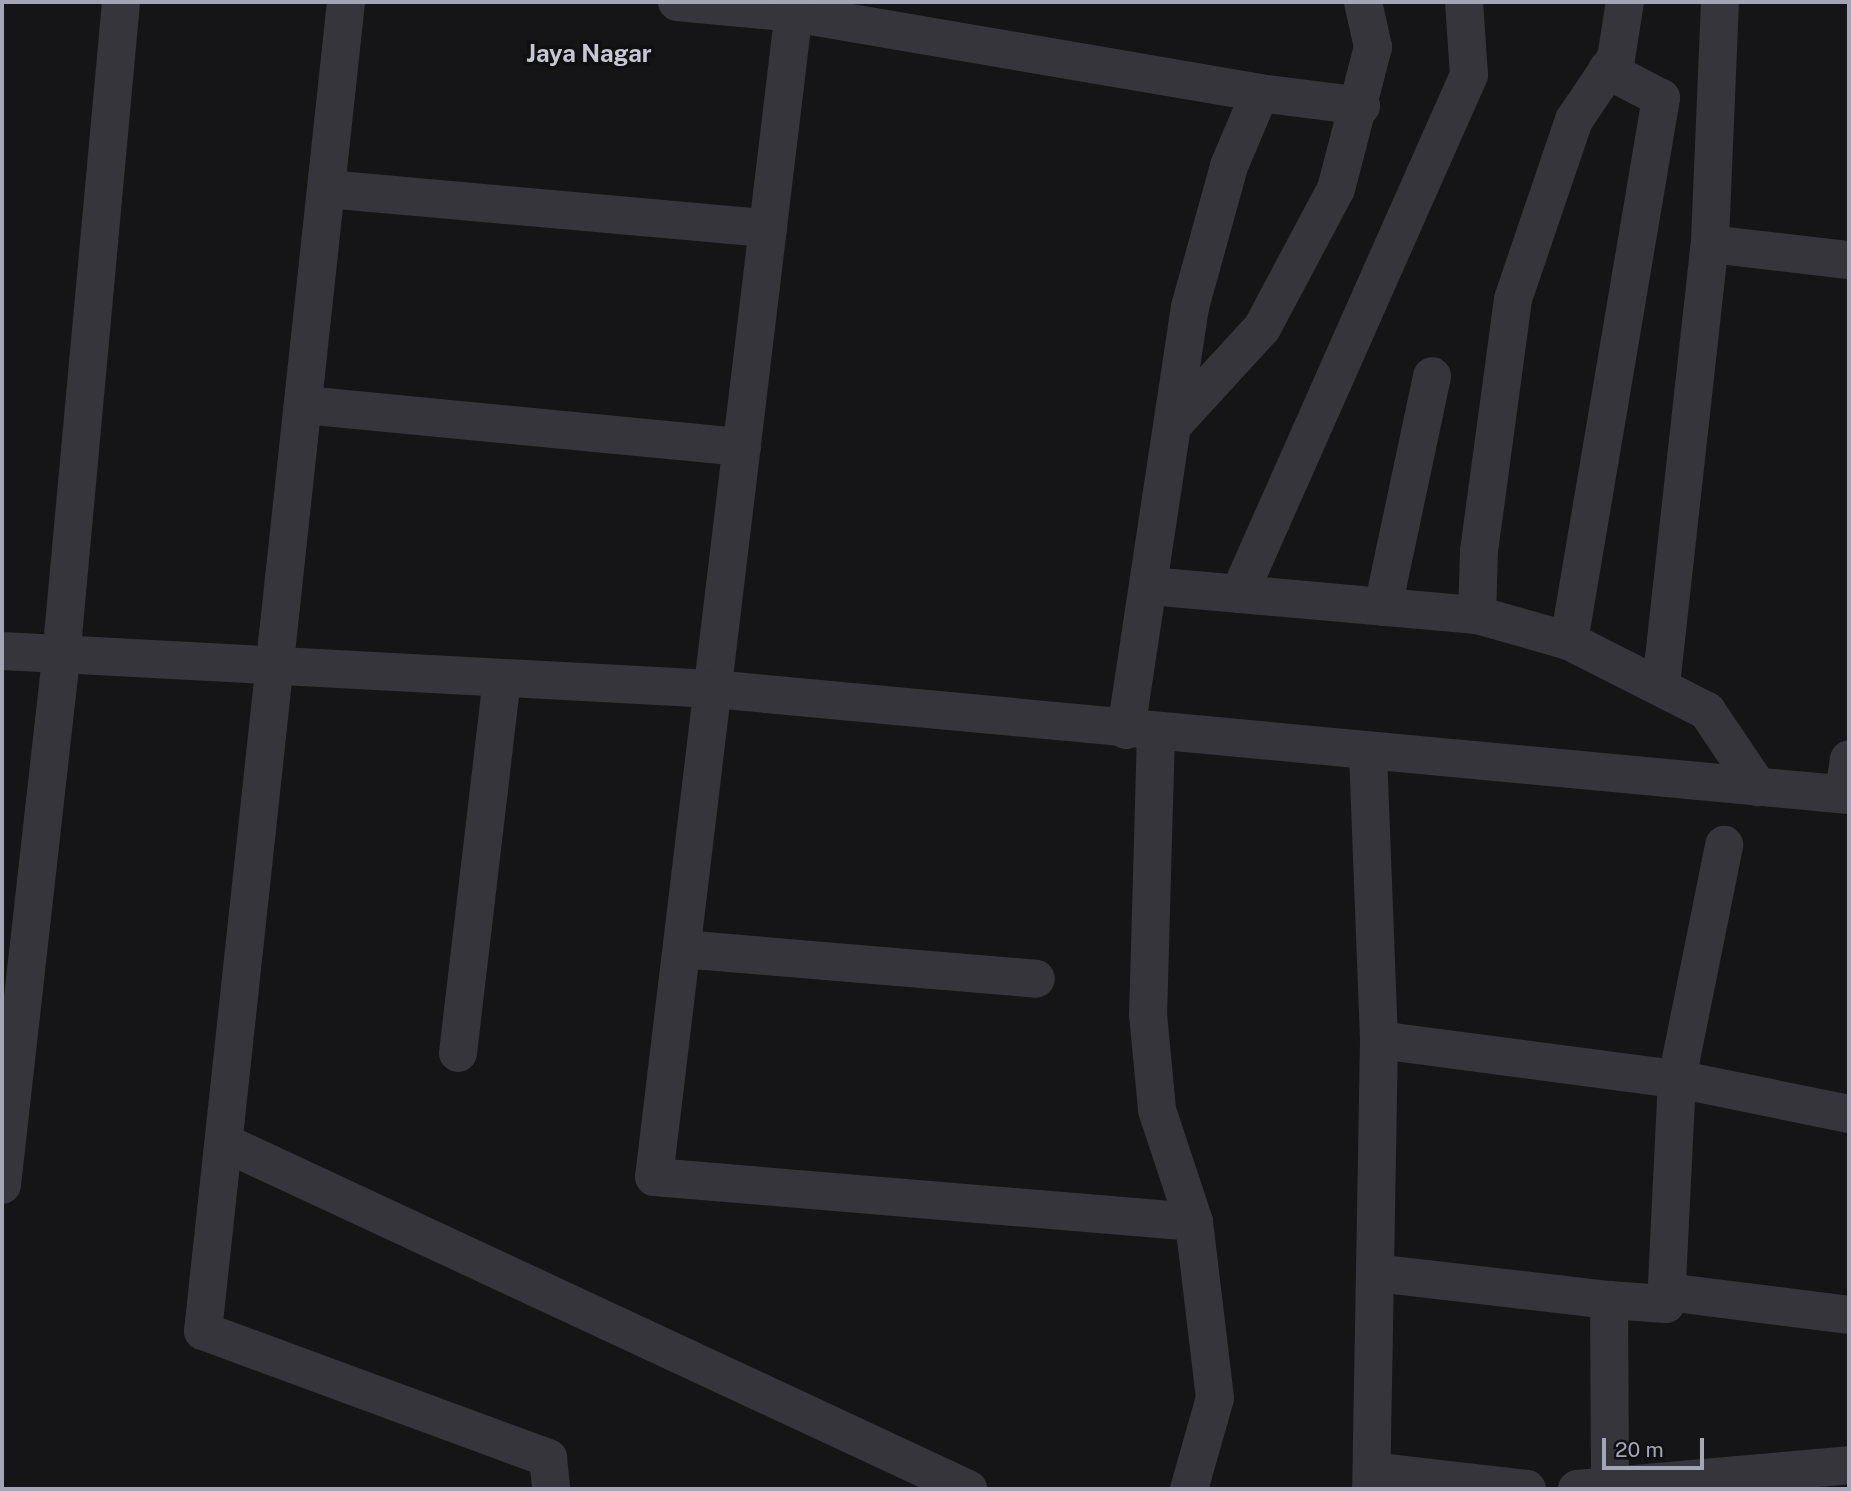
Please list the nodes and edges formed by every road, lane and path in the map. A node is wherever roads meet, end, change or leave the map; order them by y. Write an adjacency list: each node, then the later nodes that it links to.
1 (121, 2): 26 (street)
2 (346, 2): 12 (street)
3 (677, 2): 8 (street)
4 (1363, 2): 11 (street)
5 (1464, 2): 21 (street)
6 (1625, 2): 9 (street)
7 (1720, 2): 14 (street)
8 (794, 7): 10 (street); 13 (street)
9 (1608, 70): 23 (street); 24 (street)
10 (1260, 93): 11 (street); 18 (street)
11 (1361, 106): 18 (street)
12 (327, 189): 13 (street); 17 (street)
13 (768, 228): 19 (street)
14 (1710, 244): 15 (street); 29 (street)
15 (1849, 260)
16 (1432, 376): 22 (street)
17 (304, 405): 19 (street); 27 (street)
18 (1173, 425): 20 (street)
19 (742, 447): 30 (street)
20 (1150, 586): 21 (street); 31 (street)
21 (1238, 594): 22 (street)
22 (1383, 607): 23 (street)
23 (1477, 615): 24 (street)
24 (1569, 641): 29 (street)
25 (2, 651): 26 (street)
26 (61, 658): 27 (street); 43 (street)
27 (278, 668): 28 (street); 42 (street)
28 (502, 678): 30 (street); 39 (street)
29 (1661, 685): 34 (street)
30 (713, 688): 31 (street); 36 (street)
31 (1141, 731): 32 (street); 44 (street)
32 (1368, 753): 34 (street); 38 (street)
33 (1848, 783): 34 (street)
34 (1758, 787)
35 (1724, 845): 40 (street)
36 (682, 949): 37 (street); 44 (street)
37 (1036, 979)
38 (1379, 1040): 40 (street); 45 (street)
39 (458, 1053)
40 (1677, 1079): 41 (street); 46 (street)
41 (1849, 1114)
42 (225, 1143): 52 (street); 53 (street)
43 (2, 1185)
44 (1194, 1222): 54 (street)
45 (1376, 1273): 47 (street); 50 (street)
46 (1667, 1292): 47 (street); 48 (street)
47 (1609, 1300): 51 (street)
48 (1849, 1315)
49 (1849, 1465): 51 (street)
50 (1372, 1480): 55 (street)
51 (1614, 1487)
52 (551, 1489)
53 (968, 1489)
54 (1189, 1489)
55 (1527, 1489)

